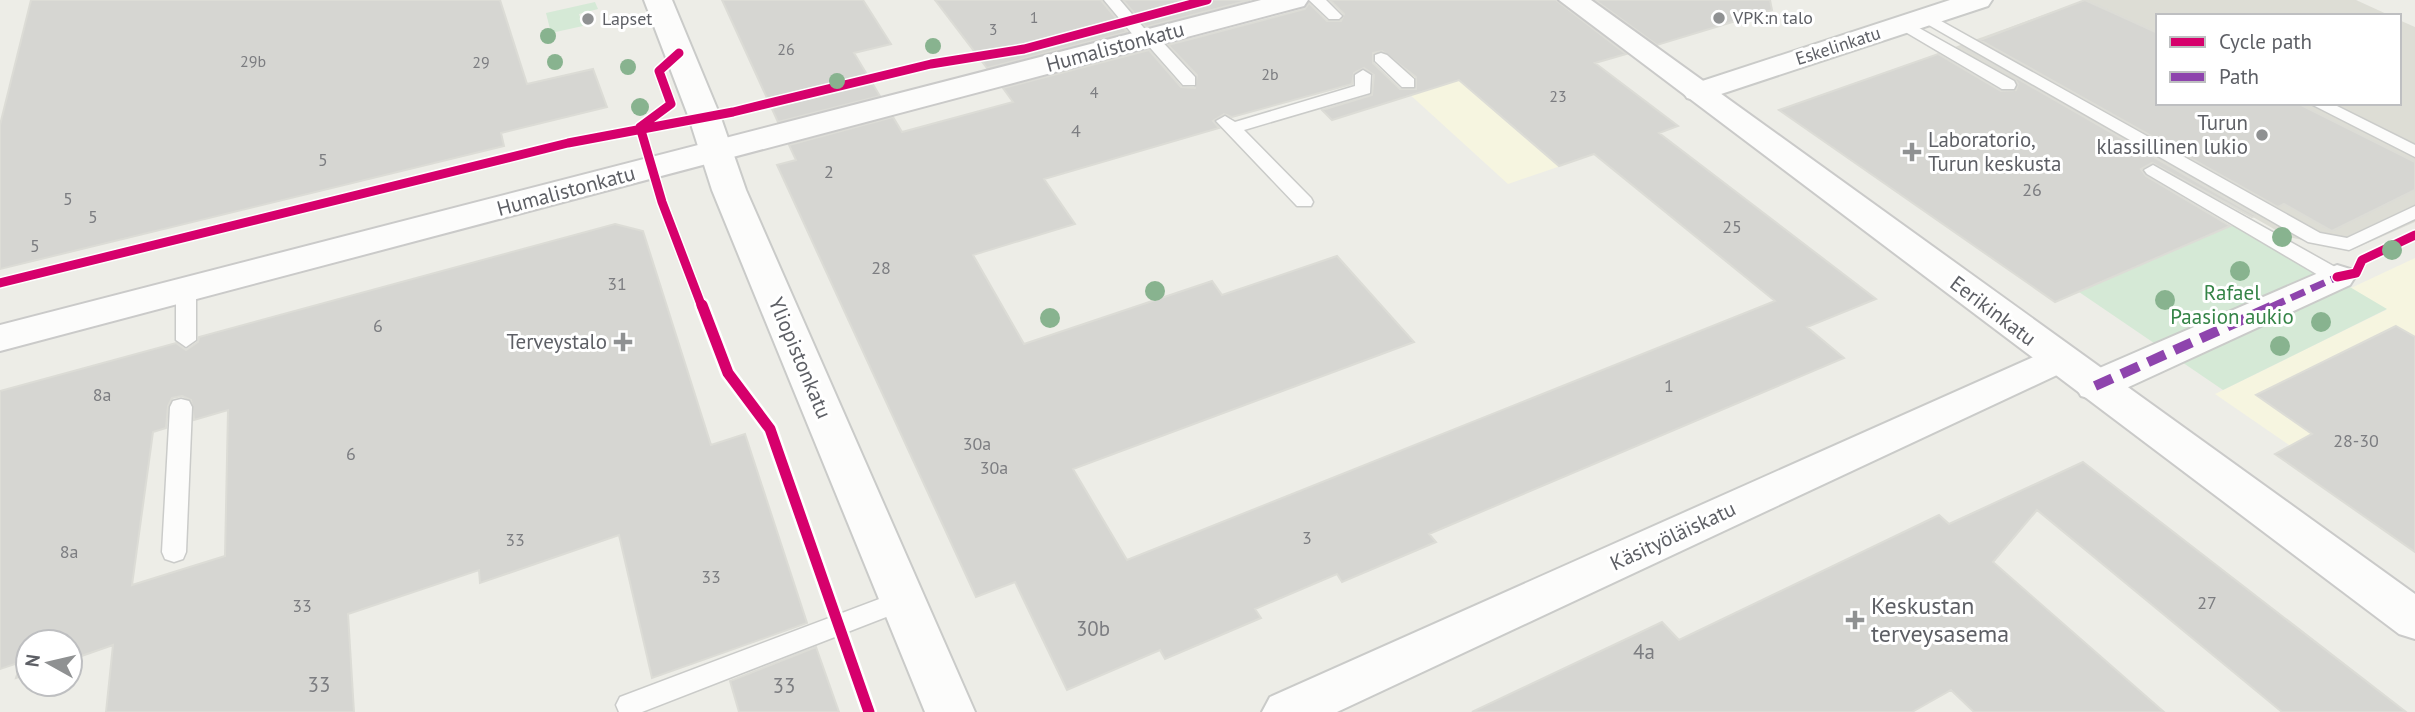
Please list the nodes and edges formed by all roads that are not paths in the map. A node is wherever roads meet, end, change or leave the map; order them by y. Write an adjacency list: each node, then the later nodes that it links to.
1 (658, 0): 17 (street, Yliopistonkatu)
2 (1112, 0): 9 (lane)
3 (1294, 0): 9 (street, Humalistonkatu)
4 (1317, 0): 7 (lane)
5 (1573, 0): 15 (street, Eerikinkatu)
6 (1978, 0): 8 (street, Eskelinkatu)
7 (1334, 16)
8 (1914, 21): 14 (lane); 15 (street, Eskelinkatu); 21 (lane)
9 (1148, 38): 12 (lane); 17 (street, Humalistonkatu)
10 (1381, 58): 13 (lane)
11 (1363, 75): 20 (lane)
12 (1189, 81)
13 (1408, 83)
14 (2008, 85)
15 (1698, 92): 26 (street, Eerikinkatu)
16 (2321, 105): 18 (lane)
17 (716, 152): 23 (street, Humalistonkatu); 30 (street, Yliopistonkatu)
18 (2415, 152)
19 (2153, 170): 22 (lane)
20 (1304, 202)
21 (2415, 212)
22 (2337, 277): 27 (street)
23 (186, 291): 24 (street, Humalistonkatu); 25 (lane)
24 (0, 338)
25 (186, 340)
26 (2058, 359): 27 (street, Eerikinkatu); 34 (street, Käsityöläiskatu)
27 (2095, 386): 31 (street, Eerikinkatu)
28 (181, 407): 29 (lane)
29 (174, 552)
30 (903, 600): 32 (lane); 33 (street, Yliopistonkatu)
31 (2415, 620)
32 (629, 705)
33 (950, 712)
34 (1287, 712)

